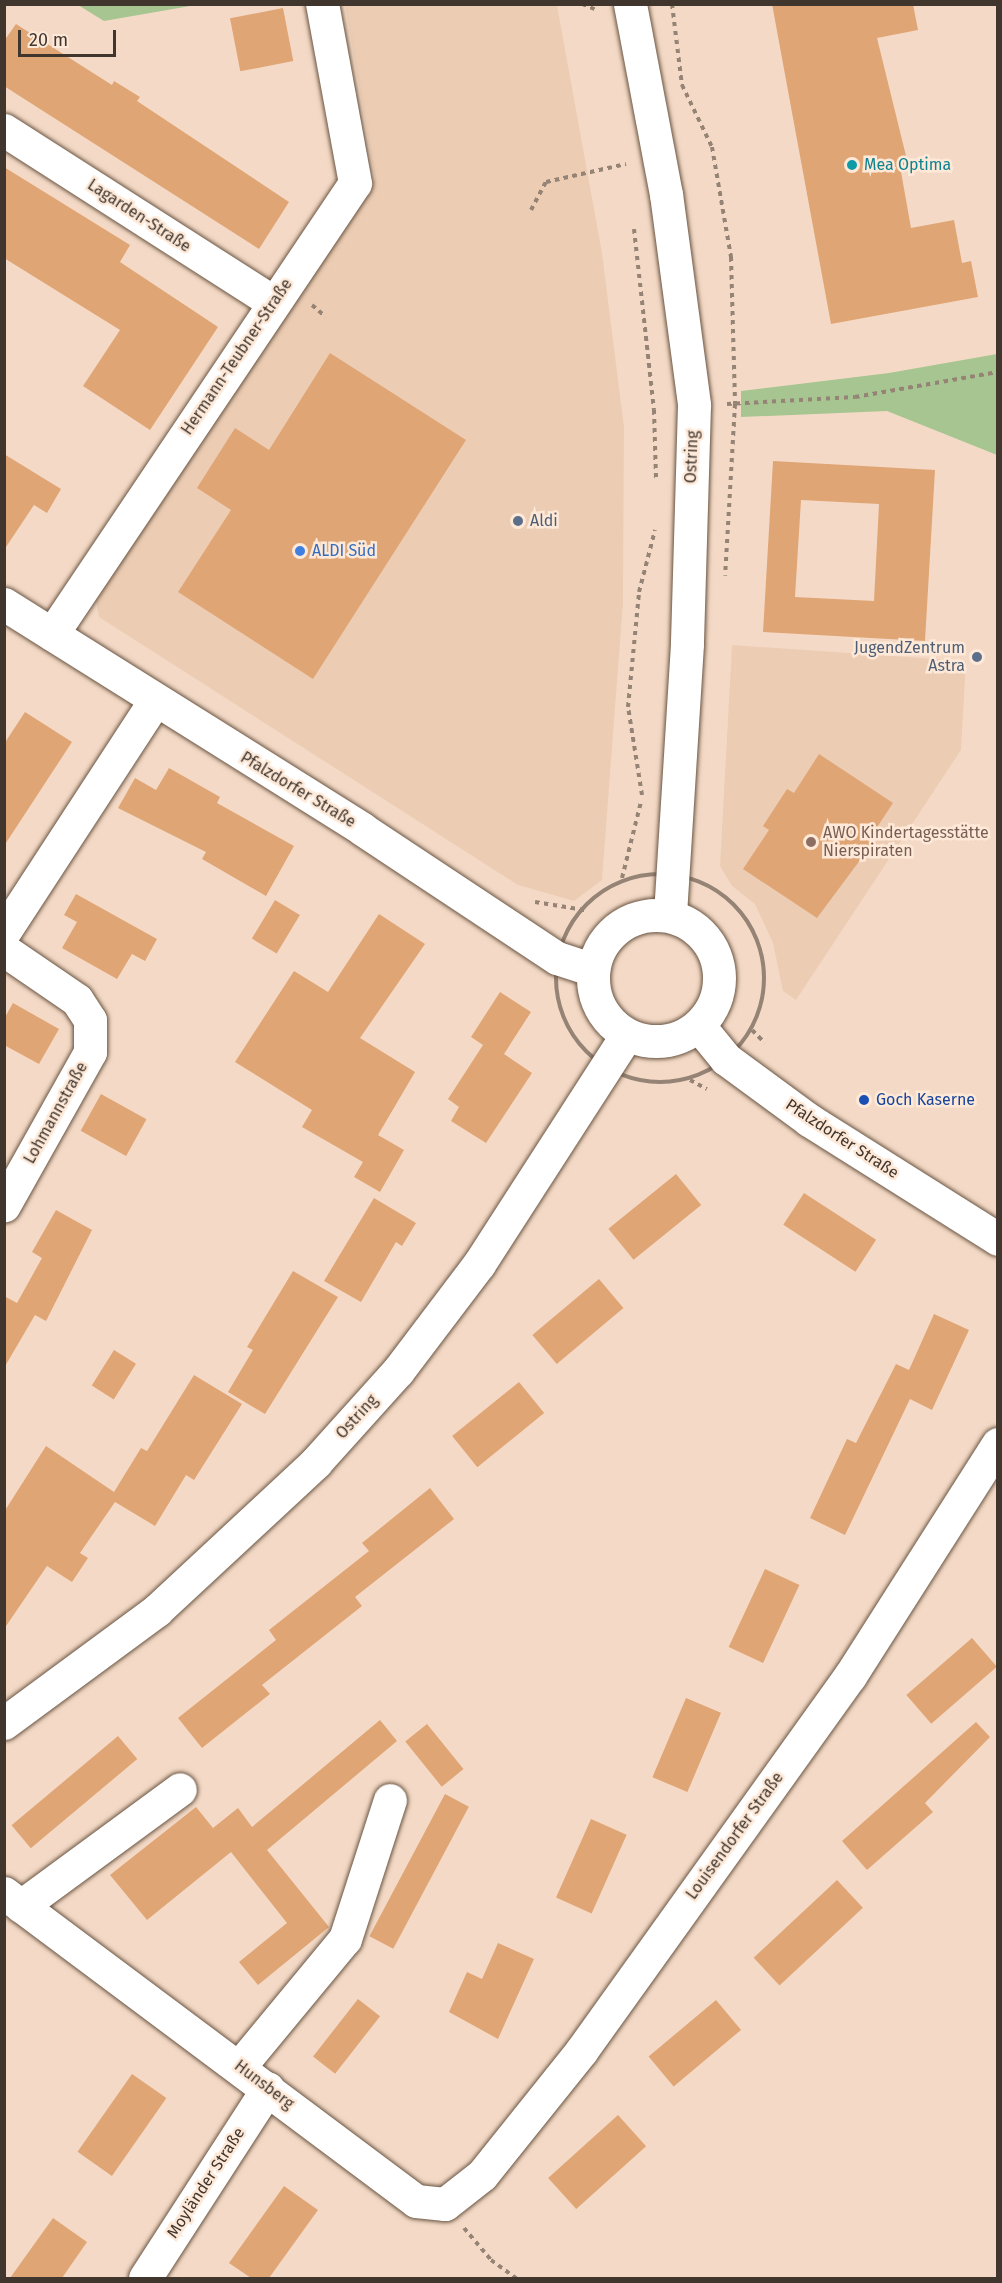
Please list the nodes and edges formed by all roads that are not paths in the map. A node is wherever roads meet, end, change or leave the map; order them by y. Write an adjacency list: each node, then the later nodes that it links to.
1 (322, 4): 4 (street, Hermann-Teubner-Straße)
2 (630, 4): 8 (street, Ostring)
3 (4, 130): 4 (street, Lagarden-Straße)
4 (273, 302): 6 (street, Hermann-Teubner-Straße)
5 (4, 604): 6 (street, Pfalzdorfer Straße)
6 (52, 634): 7 (street, Pfalzdorfer Straße)
7 (154, 702): 9 (street); 11 (street, Pfalzdorfer Straße)
8 (670, 915): 11 (street); 12 (street)
9 (4, 932)
10 (4, 950): 14 (street, Lohmannstraße)
11 (593, 970): 13 (street)
12 (699, 1026): 13 (street); 15 (street, Pfalzdorfer Straße)
13 (626, 1036): 17 (street, Ostring)
14 (4, 1205)
15 (998, 1239)
16 (998, 1444): 23 (street, Louisendorfer Straße)
17 (4, 1723)
18 (180, 1789): 20 (street)
19 (390, 1800): 21 (street)
20 (13, 1899): 21 (street, Hunsberg)
21 (239, 2067): 22 (street, Hunsberg)
22 (268, 2088): 23 (street, Hunsberg); 24 (street, Moyländer Straße)
23 (445, 2205)
24 (145, 2278)

